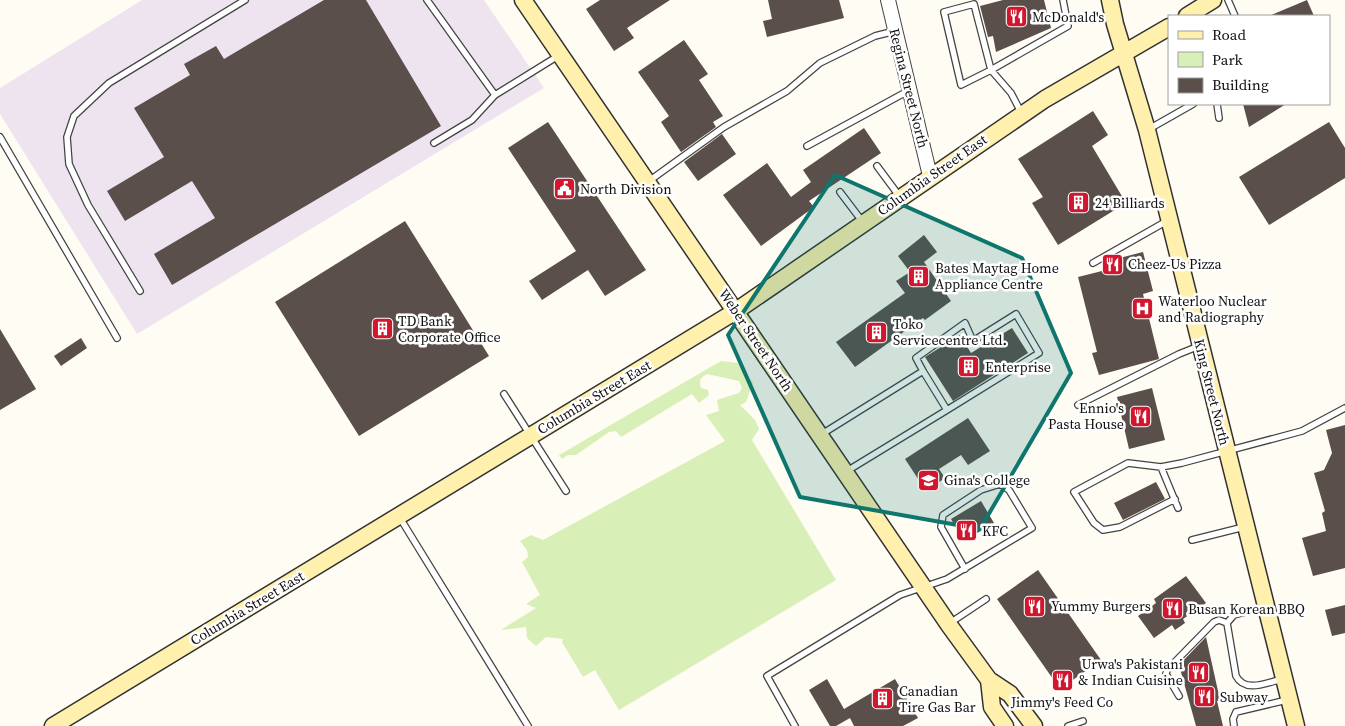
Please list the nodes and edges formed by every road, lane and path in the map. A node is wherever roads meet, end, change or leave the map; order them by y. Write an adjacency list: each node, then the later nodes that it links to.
1 (245, 0): 35 (lane)
2 (427, 0): 18 (lane)
3 (523, 0): 15 (main road, Weber Street North)
4 (888, 0): 13 (street, Regina Street North)
5 (1063, 0): 16 (lane)
6 (1110, 0): 14 (main road, King Street North)
7 (1213, 0): 10 (main road)
8 (1228, 0): 11 (lane)
9 (976, 2): 16 (lane); 16 (lane)
10 (1189, 15)
11 (1235, 15)
12 (1168, 28): 14 (main road, Columbia Street East)
13 (895, 31): 17 (street, Regina Street North); 29 (lane)
14 (1124, 52): 21 (main road, Columbia Street East); 23 (main road, King Street North)
15 (560, 55): 18 (lane); 29 (main road, Weber Street North)
16 (991, 70): 21 (lane)
17 (910, 90): 26 (lane); 28 (street, Regina Street North)
18 (495, 94): 25 (lane)
19 (1191, 105): 23 (lane)
20 (1217, 105): 22 (lane)
21 (1022, 114): 28 (main road, Columbia Street East)
22 (1219, 118)
23 (1147, 130): 32 (main road, King Street North)
24 (0, 137): 37 (lane)
25 (434, 143)
26 (807, 146)
27 (877, 166): 31 (lane)
28 (930, 176): 31 (main road, Columbia Street East)
29 (648, 182): 36 (main road, Weber Street North)
30 (840, 192): 33 (lane)
31 (900, 197): 33 (main road, Columbia Street East)
32 (1169, 220): 34 (lane); 38 (main road, King Street North)
33 (863, 223): 36 (main road, Columbia Street East)
34 (1093, 263)
35 (140, 291)
36 (736, 311): 44 (main road, Weber Street North); 45 (main road, Columbia Street East)
37 (117, 338)
38 (1201, 346): 41 (lane); 46 (main road, King Street North)
39 (923, 371): 43 (lane); 43 (lane); 44 (lane)
40 (504, 394): 45 (lane)
41 (1078, 405)
42 (1345, 408): 46 (lane)
43 (947, 410): 48 (lane)
44 (820, 435): 48 (main road, Weber Street North)
45 (530, 436): 49 (lane); 52 (main road, Columbia Street East)
46 (1227, 451): 47 (lane); 53 (main road, King Street North)
47 (1161, 466): 50 (lane); 50 (lane)
48 (845, 472): 56 (main road, Weber Street North)
49 (566, 492)
50 (1175, 499): 51 (lane)
51 (1178, 508)
52 (398, 516): 66 (main road, Columbia Street East); 67 (lane)
53 (1246, 527): 54 (lane); 58 (main road, King Street North)
54 (1192, 540)
55 (965, 569): 55 (lane); 56 (lane)
56 (923, 588): 60 (main road, Weber Street North); 68 (lane)
57 (986, 599): 60 (lane)
58 (1266, 607): 59 (lane); 61 (main road, King Street North)
59 (1227, 623): 61 (lane); 63 (lane)
60 (948, 625): 62 (main road, Weber Street North)
61 (1284, 679): 64 (main road, King Street North)
62 (989, 680): 69 (main road); 70 (main road, Weber Street North)
63 (1179, 696)
64 (1289, 700): 72 (lane); 73 (main road, King Street North)
65 (1082, 721): 71 (lane)
66 (53, 726)
67 (528, 726)
68 (795, 726)
69 (1005, 726)
70 (1034, 726)
71 (1068, 726)
72 (1234, 726)
73 (1296, 726)

